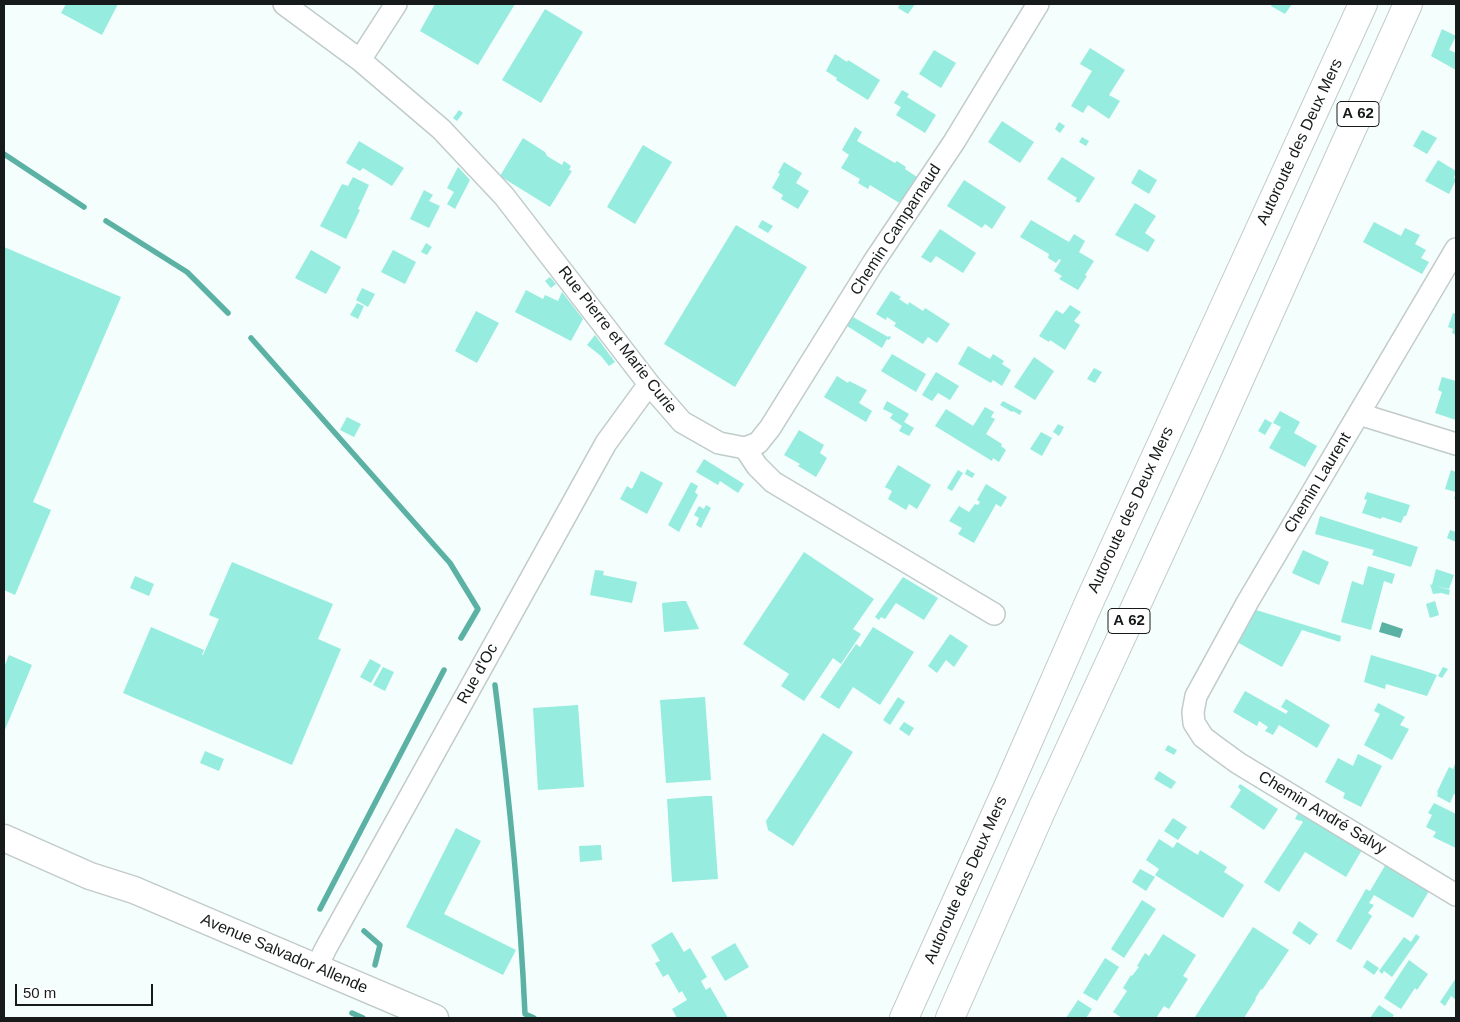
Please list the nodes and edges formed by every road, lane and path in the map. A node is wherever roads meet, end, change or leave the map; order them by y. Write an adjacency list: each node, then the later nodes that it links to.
1 (284, 4): 6 (street, Rue Pierre et Marie Curie)
2 (396, 4): 6 (street)
3 (1038, 4): 11 (street, Chemin Camparnaud)
4 (1363, 4): 20 (highway, Autoroute des Deux Mers / A 62)
5 (1408, 4): 21 (highway, A 62)
6 (360, 60): 8 (street, Rue Pierre et Marie Curie)
7 (1456, 249): 9 (street, Chemin Laurent)
8 (649, 384): 11 (street, Rue Pierre et Marie Curie); 18 (street, Rue d'Oc)
9 (1359, 414): 10 (street); 13 (street, Chemin Laurent)
10 (1456, 444)
11 (745, 448): 12 (street)
12 (994, 614)
13 (1194, 723): 17 (street, Chemin André Salvy)
14 (4, 820): 16 (street, Avenue Salvador Allende)
15 (4, 838): 16 (street, Avenue Salvador Allende)
16 (134, 890): 18 (street, Avenue Salvador Allende)
17 (1456, 894)
18 (316, 968): 19 (street, Avenue Salvador Allende)
19 (435, 1018)
20 (904, 1018)
21 (950, 1018)

